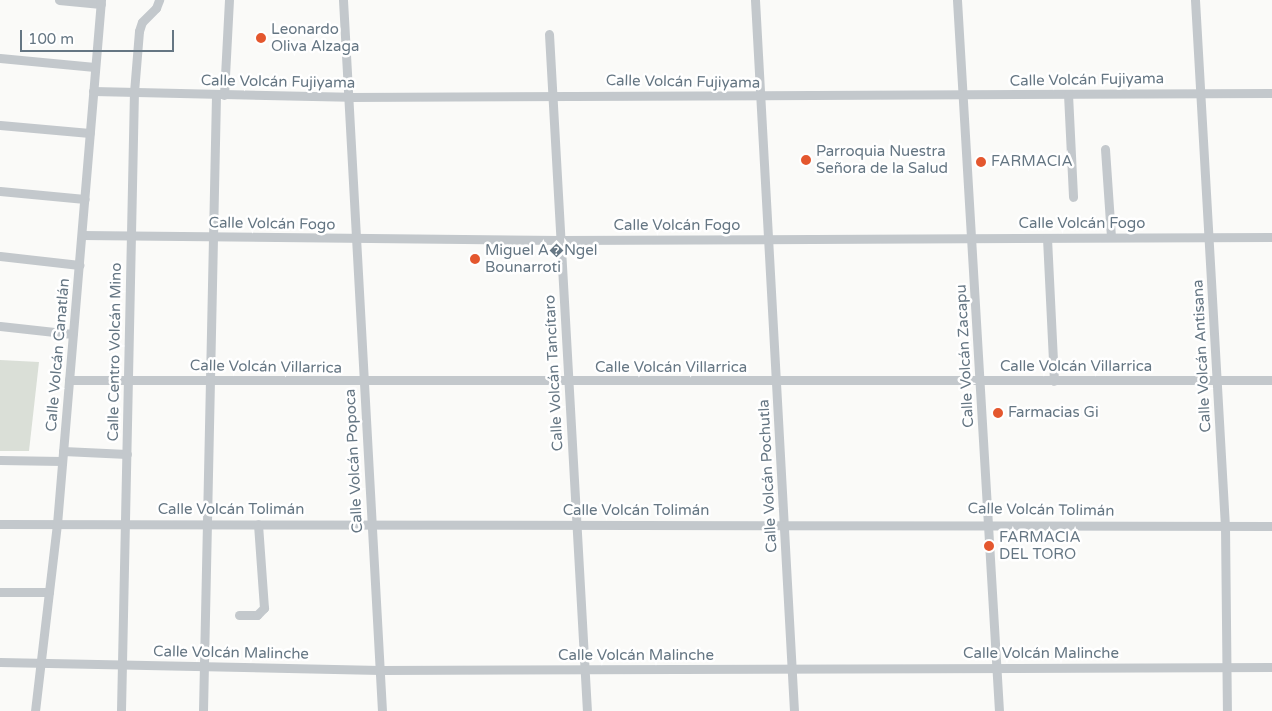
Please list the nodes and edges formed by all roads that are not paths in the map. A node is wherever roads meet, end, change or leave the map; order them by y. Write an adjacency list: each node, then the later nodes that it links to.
1 (59, 0): 8 (street)
2 (159, 0): 13 (street, Calle Centro Volcán Mino)
3 (228, 0): 17 (street)
4 (343, 0): 20 (street, Calle Volcán Popoca)
5 (756, 0): 21 (street, Calle Volcán Pochutla)
6 (957, 0): 19 (street, Calle Volcán Zacapu)
7 (1195, 0): 14 (street, Calle Volcán Antisana)
8 (101, 2): 11 (street, Calle Volcán Canatlán)
9 (550, 34): 18 (street, Calle Volcán Tancítaro)
10 (0, 58): 11 (street)
11 (95, 67): 12 (street, Calle Volcán Canatlán)
12 (93, 91): 13 (street, Calle Volcán Fujiyama); 23 (street, Calle Volcán Canatlán)
13 (134, 92): 17 (street, Calle Volcán Fujiyama); 29 (street, Calle Centro Volcán Mino)
14 (1201, 92): 15 (street, Calle Volcán Fujiyama); 16 (street, Calle Volcán Fujiyama); 31 (street, Calle Volcán Antisana)
15 (1272, 93)
16 (1068, 94): 19 (street, Calle Volcán Fujiyama); 26 (street)
17 (220, 95): 20 (street, Calle Volcán Fujiyama); 30 (street)
18 (555, 95): 20 (street, Calle Volcán Fujiyama); 21 (street, Calle Volcán Fujiyama); 38 (street, Calle Volcán Tancítaro)
19 (963, 96): 21 (street, Calle Volcán Fujiyama); 33 (street, Calle Volcán Zacapu)
20 (348, 97): 36 (street, Calle Volcán Popoca)
21 (762, 97): 37 (street, Calle Volcán Pochutla)
22 (0, 125): 23 (street)
23 (90, 133): 27 (street, Calle Volcán Canatlán)
24 (1105, 149): 35 (street)
25 (0, 191): 27 (street)
26 (1073, 197)
27 (85, 198): 28 (street, Calle Volcán Canatlán)
28 (82, 234): 29 (street, Calle Volcán Fogo); 40 (street, Calle Volcán Canatlán)
29 (131, 236): 30 (street, Calle Volcán Fogo); 44 (street, Calle Centro Volcán Mino)
30 (213, 237): 36 (street, Calle Volcán Fogo); 45 (street)
31 (1208, 237): 32 (street, Calle Volcán Fogo); 35 (street, Calle Volcán Fogo); 46 (street, Calle Volcán Antisana)
32 (1272, 237)
33 (971, 238): 34 (street, Calle Volcán Fogo); 37 (street, Calle Volcán Fogo); 48 (street, Calle Volcán Zacapu)
34 (1047, 238): 35 (street, Calle Volcán Fogo); 49 (street)
35 (1111, 238)
36 (356, 239): 38 (street, Calle Volcán Fogo); 50 (street, Calle Volcán Popoca)
37 (769, 239): 38 (street, Calle Volcán Fogo); 52 (street, Calle Volcán Pochutla)
38 (560, 240): 51 (street, Calle Volcán Tancítaro)
39 (0, 256): 40 (street)
40 (79, 265): 42 (street, Calle Volcán Canatlán)
41 (0, 326): 42 (street)
42 (73, 334): 43 (street, Calle Volcán Canatlán)
43 (69, 380): 44 (street, Calle Volcán Villarrica); 54 (street, Calle Volcán Canatlán)
44 (128, 380): 45 (street, Calle Volcán Villarrica); 53 (street, Calle Centro Volcán Mino)
45 (210, 380): 50 (street, Calle Volcán Villarrica); 61 (street)
46 (1217, 380): 47 (street, Calle Volcán Villarrica); 49 (street, Calle Volcán Villarrica); 65 (street, Calle Volcán Antisana)
47 (1272, 380)
48 (980, 381): 49 (street, Calle Volcán Villarrica); 52 (street, Calle Volcán Villarrica); 57 (street, Calle Volcán Zacapu)
49 (1054, 381)
50 (364, 382): 51 (street, Calle Volcán Villarrica); 63 (street, Calle Volcán Popoca)
51 (570, 382): 52 (street, Calle Volcán Villarrica); 64 (street, Calle Volcán Tancítaro)
52 (776, 382): 56 (street, Calle Volcán Pochutla)
53 (126, 454): 54 (street); 60 (street, Calle Centro Volcán Mino)
54 (63, 456): 55 (street); 59 (street, Calle Volcán Canatlán)
55 (0, 460)
56 (784, 523): 57 (street, Calle Volcán Tolimán); 64 (street, Calle Volcán Tolimán); 76 (street, Calle Volcán Pochutla)
57 (988, 523): 65 (street, Calle Volcán Tolimán); 77 (street, Calle Volcán Zacapu)
58 (0, 524): 59 (street, Calle Volcán Tolimán)
59 (57, 524): 60 (street, Calle Volcán Tolimán); 68 (street, Calle Volcán Canatlán)
60 (125, 524): 61 (street, Calle Volcán Tolimán); 72 (street, Calle Centro Volcán Mino)
61 (207, 524): 62 (street, Calle Volcán Tolimán); 73 (street)
62 (258, 524): 63 (street, Calle Volcán Tolimán); 69 (street)
63 (372, 524): 64 (street, Calle Volcán Tolimán); 78 (street, Calle Volcán Popoca)
64 (576, 525): 79 (street, Calle Volcán Tancítaro)
65 (1225, 526): 66 (street, Calle Volcán Tolimán); 74 (street, Calle Volcán Antisana)
66 (1272, 526)
67 (0, 592): 68 (street)
68 (49, 592): 71 (street, Calle Volcán Canatlán)
69 (239, 615)
70 (0, 662): 71 (street, Calle Volcán Malinche)
71 (41, 663): 72 (street, Calle Volcán Malinche); 80 (street, Calle Volcán Canatlán)
72 (122, 665): 73 (street, Calle Volcán Malinche); 81 (street, Calle Centro Volcán Mino)
73 (204, 667): 78 (street, Calle Volcán Malinche); 82 (street)
74 (1228, 667): 75 (street, Calle Volcán Malinche); 77 (street, Calle Volcán Malinche); 87 (street, Calle Volcán Antisana)
75 (1272, 667)
76 (792, 668): 77 (street, Calle Volcán Malinche); 79 (street, Calle Volcán Malinche); 85 (street, Calle Volcán Pochutla)
77 (997, 668): 86 (street, Calle Volcán Zacapu)
78 (380, 670): 79 (street, Calle Volcán Malinche); 83 (street, Calle Volcán Popoca)
79 (585, 670): 84 (street, Calle Volcán Tancítaro)
80 (35, 711)
81 (121, 711)
82 (203, 711)
83 (382, 711)
84 (587, 711)
85 (794, 711)
86 (999, 711)
87 (1227, 711)

